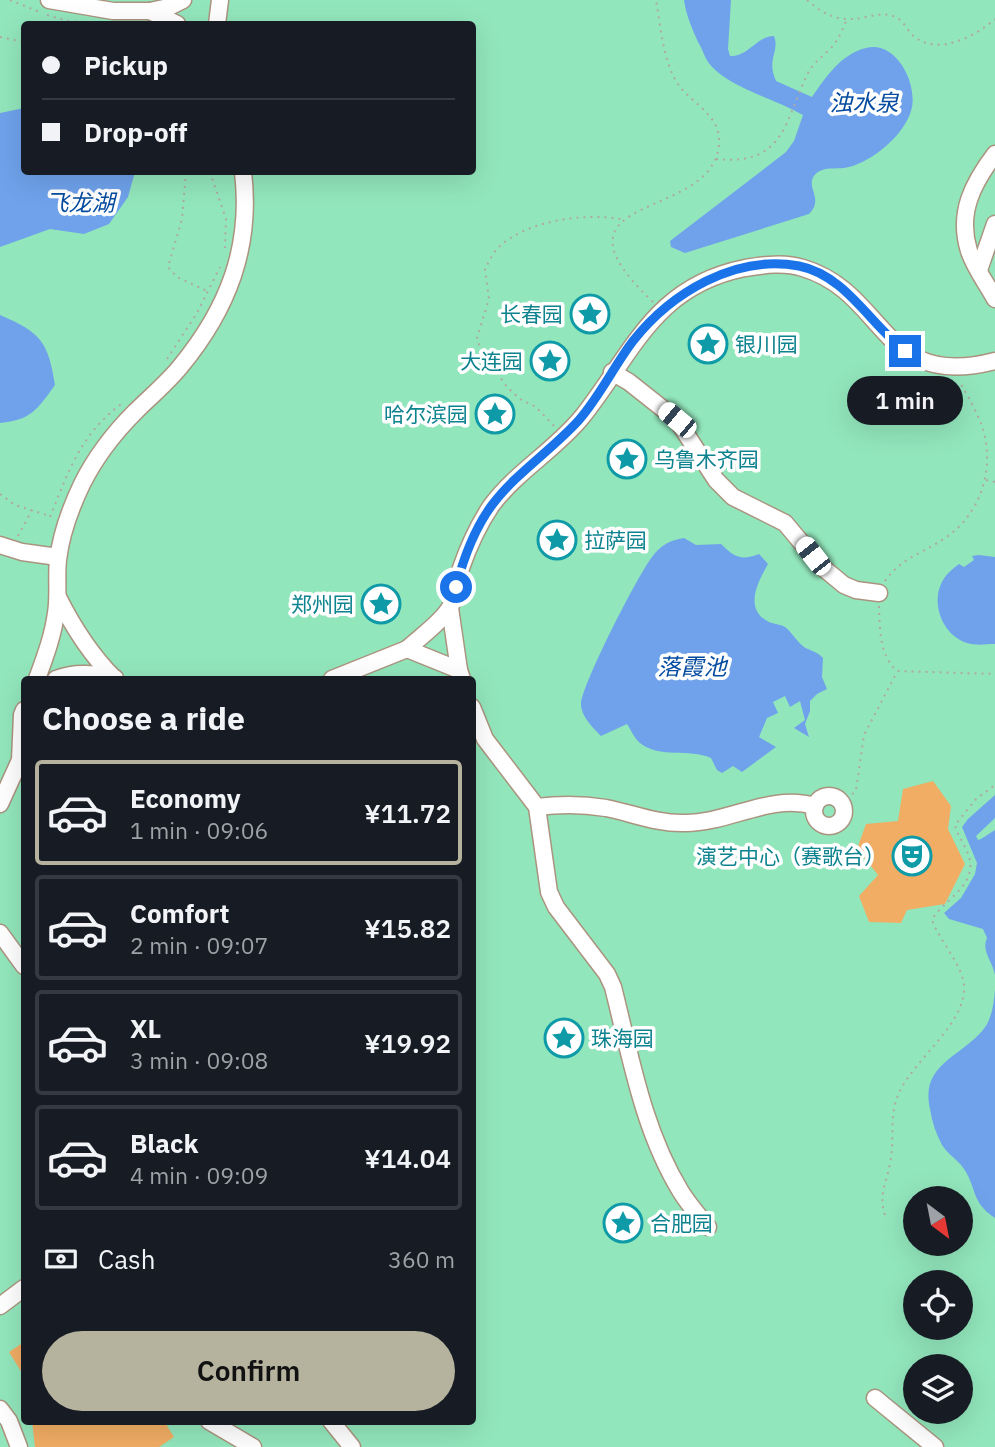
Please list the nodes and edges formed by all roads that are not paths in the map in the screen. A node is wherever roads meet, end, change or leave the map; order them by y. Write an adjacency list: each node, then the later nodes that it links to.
1 (49, 0): 4 (street)
2 (183, 0): 4 (street)
3 (220, 0): 6 (street)
4 (150, 11): 5 (street)
5 (171, 21)
6 (217, 21)
7 (995, 154): 10 (street)
8 (243, 175): 15 (street)
9 (995, 224): 10 (street)
10 (979, 270): 11 (street)
11 (995, 299)
12 (995, 361): 13 (street)
13 (612, 372): 16 (street); 18 (street)
14 (6, 547): 15 (street)
15 (58, 557): 17 (street)
16 (879, 593)
17 (58, 597): 21 (street); 24 (street)
18 (450, 608): 19 (street); 20 (street)
19 (407, 649): 20 (street); 25 (street)
20 (460, 675)
21 (38, 676)
22 (64, 676): 23 (street)
23 (103, 676)
24 (114, 676)
25 (340, 676)
26 (476, 716): 30 (street)
27 (21, 738): 28 (street)
28 (0, 804)
29 (816, 806): 29 (street); 30 (street)
30 (537, 807): 33 (street)
31 (0, 933): 32 (street)
32 (21, 962)
33 (708, 1227)
34 (21, 1290): 35 (street)
35 (0, 1306)
36 (875, 1398): 43 (street)
37 (0, 1409): 40 (street)
38 (216, 1425): 41 (street)
39 (334, 1425): 42 (street)
40 (19, 1447)
41 (253, 1447)
42 (352, 1447)
43 (935, 1447)

